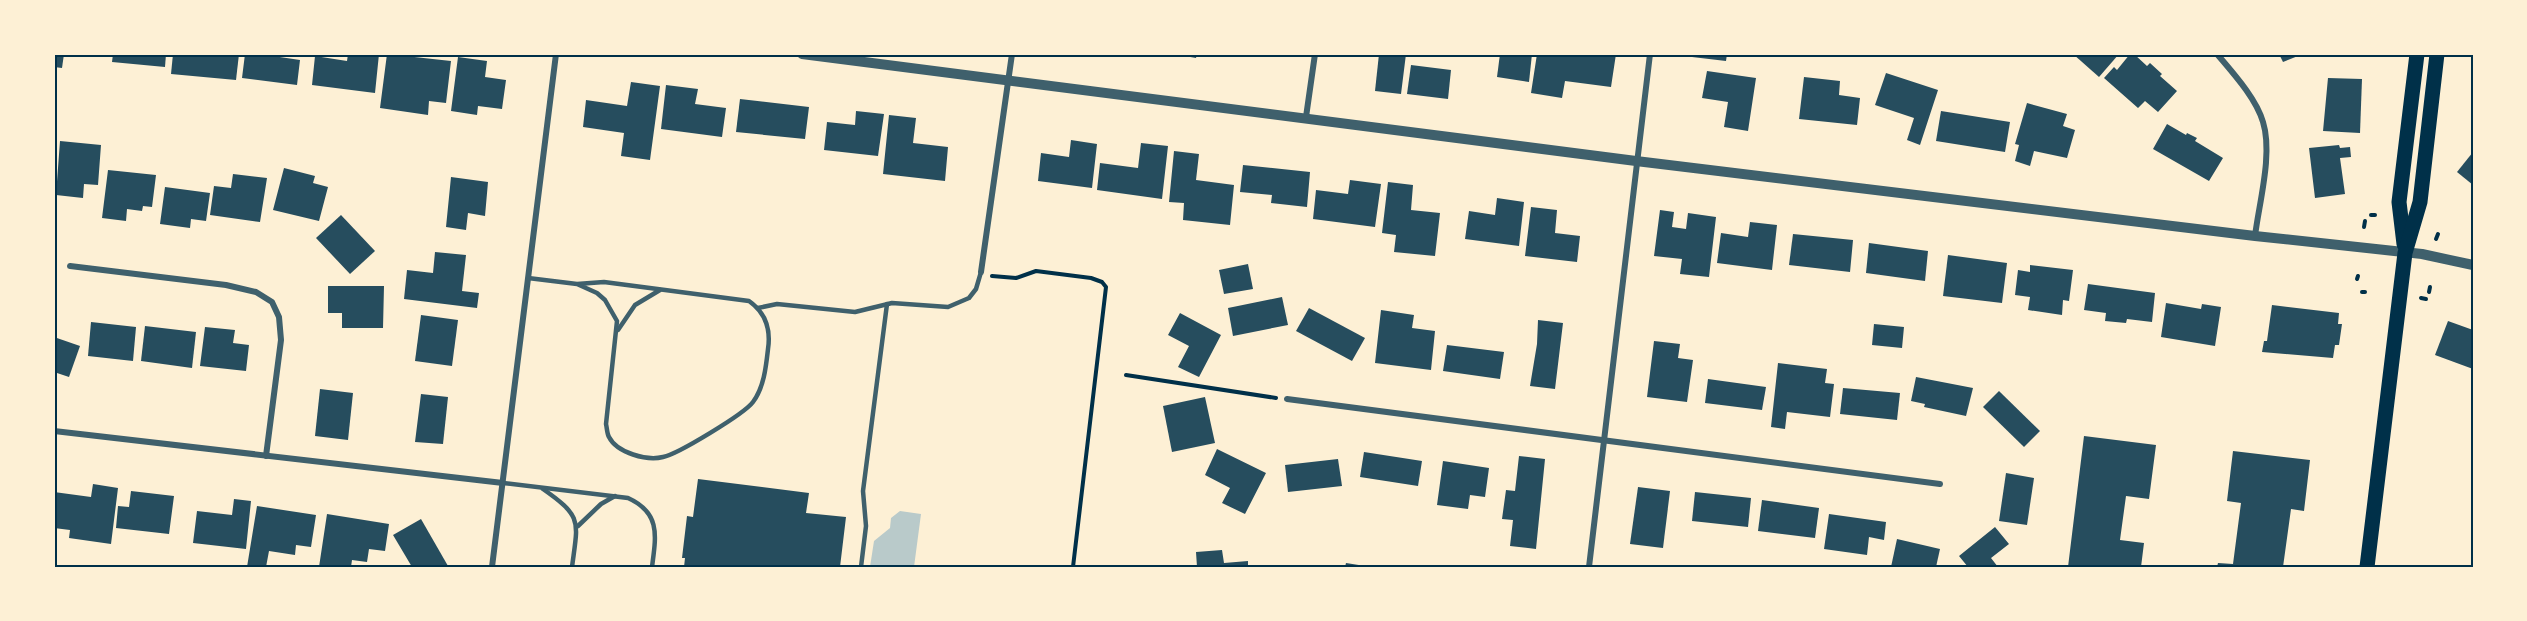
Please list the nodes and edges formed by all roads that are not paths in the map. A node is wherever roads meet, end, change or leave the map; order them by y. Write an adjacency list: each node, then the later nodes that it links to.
1 (556, 54): 17 (street)
2 (802, 54): 9 (street)
3 (1012, 54): 9 (street)
4 (1315, 54): 10 (street)
5 (1650, 54): 11 (street)
6 (2217, 54): 12 (street)
7 (2417, 54): 13 (main road)
8 (2438, 54): 13 (main road)
9 (1008, 81): 10 (street); 16 (street)
10 (1306, 117): 11 (street)
11 (1636, 161): 12 (street); 25 (street)
12 (2254, 236): 13 (street)
13 (2405, 253): 15 (street); 37 (main road)
14 (70, 266): 26 (street)
15 (2473, 266)
16 (980, 273): 20 (lane)
17 (528, 278): 18 (lane); 27 (street)
18 (577, 284): 19 (lane); 22 (lane)
19 (660, 290): 21 (lane); 22 (lane)
20 (887, 304): 21 (lane); 35 (lane)
21 (758, 308): 22 (lane)
22 (616, 332)
23 (1287, 399): 25 (street)
24 (54, 431): 26 (street)
25 (1603, 442): 28 (street); 36 (street)
26 (266, 456): 27 (street)
27 (503, 483): 29 (lane); 32 (street)
28 (1940, 484)
29 (541, 488): 30 (lane); 31 (lane)
30 (615, 496): 31 (lane); 34 (lane)
31 (578, 526): 33 (lane)
32 (492, 567)
33 (572, 567)
34 (652, 567)
35 (861, 567)
36 (1589, 567)
37 (2367, 567)

